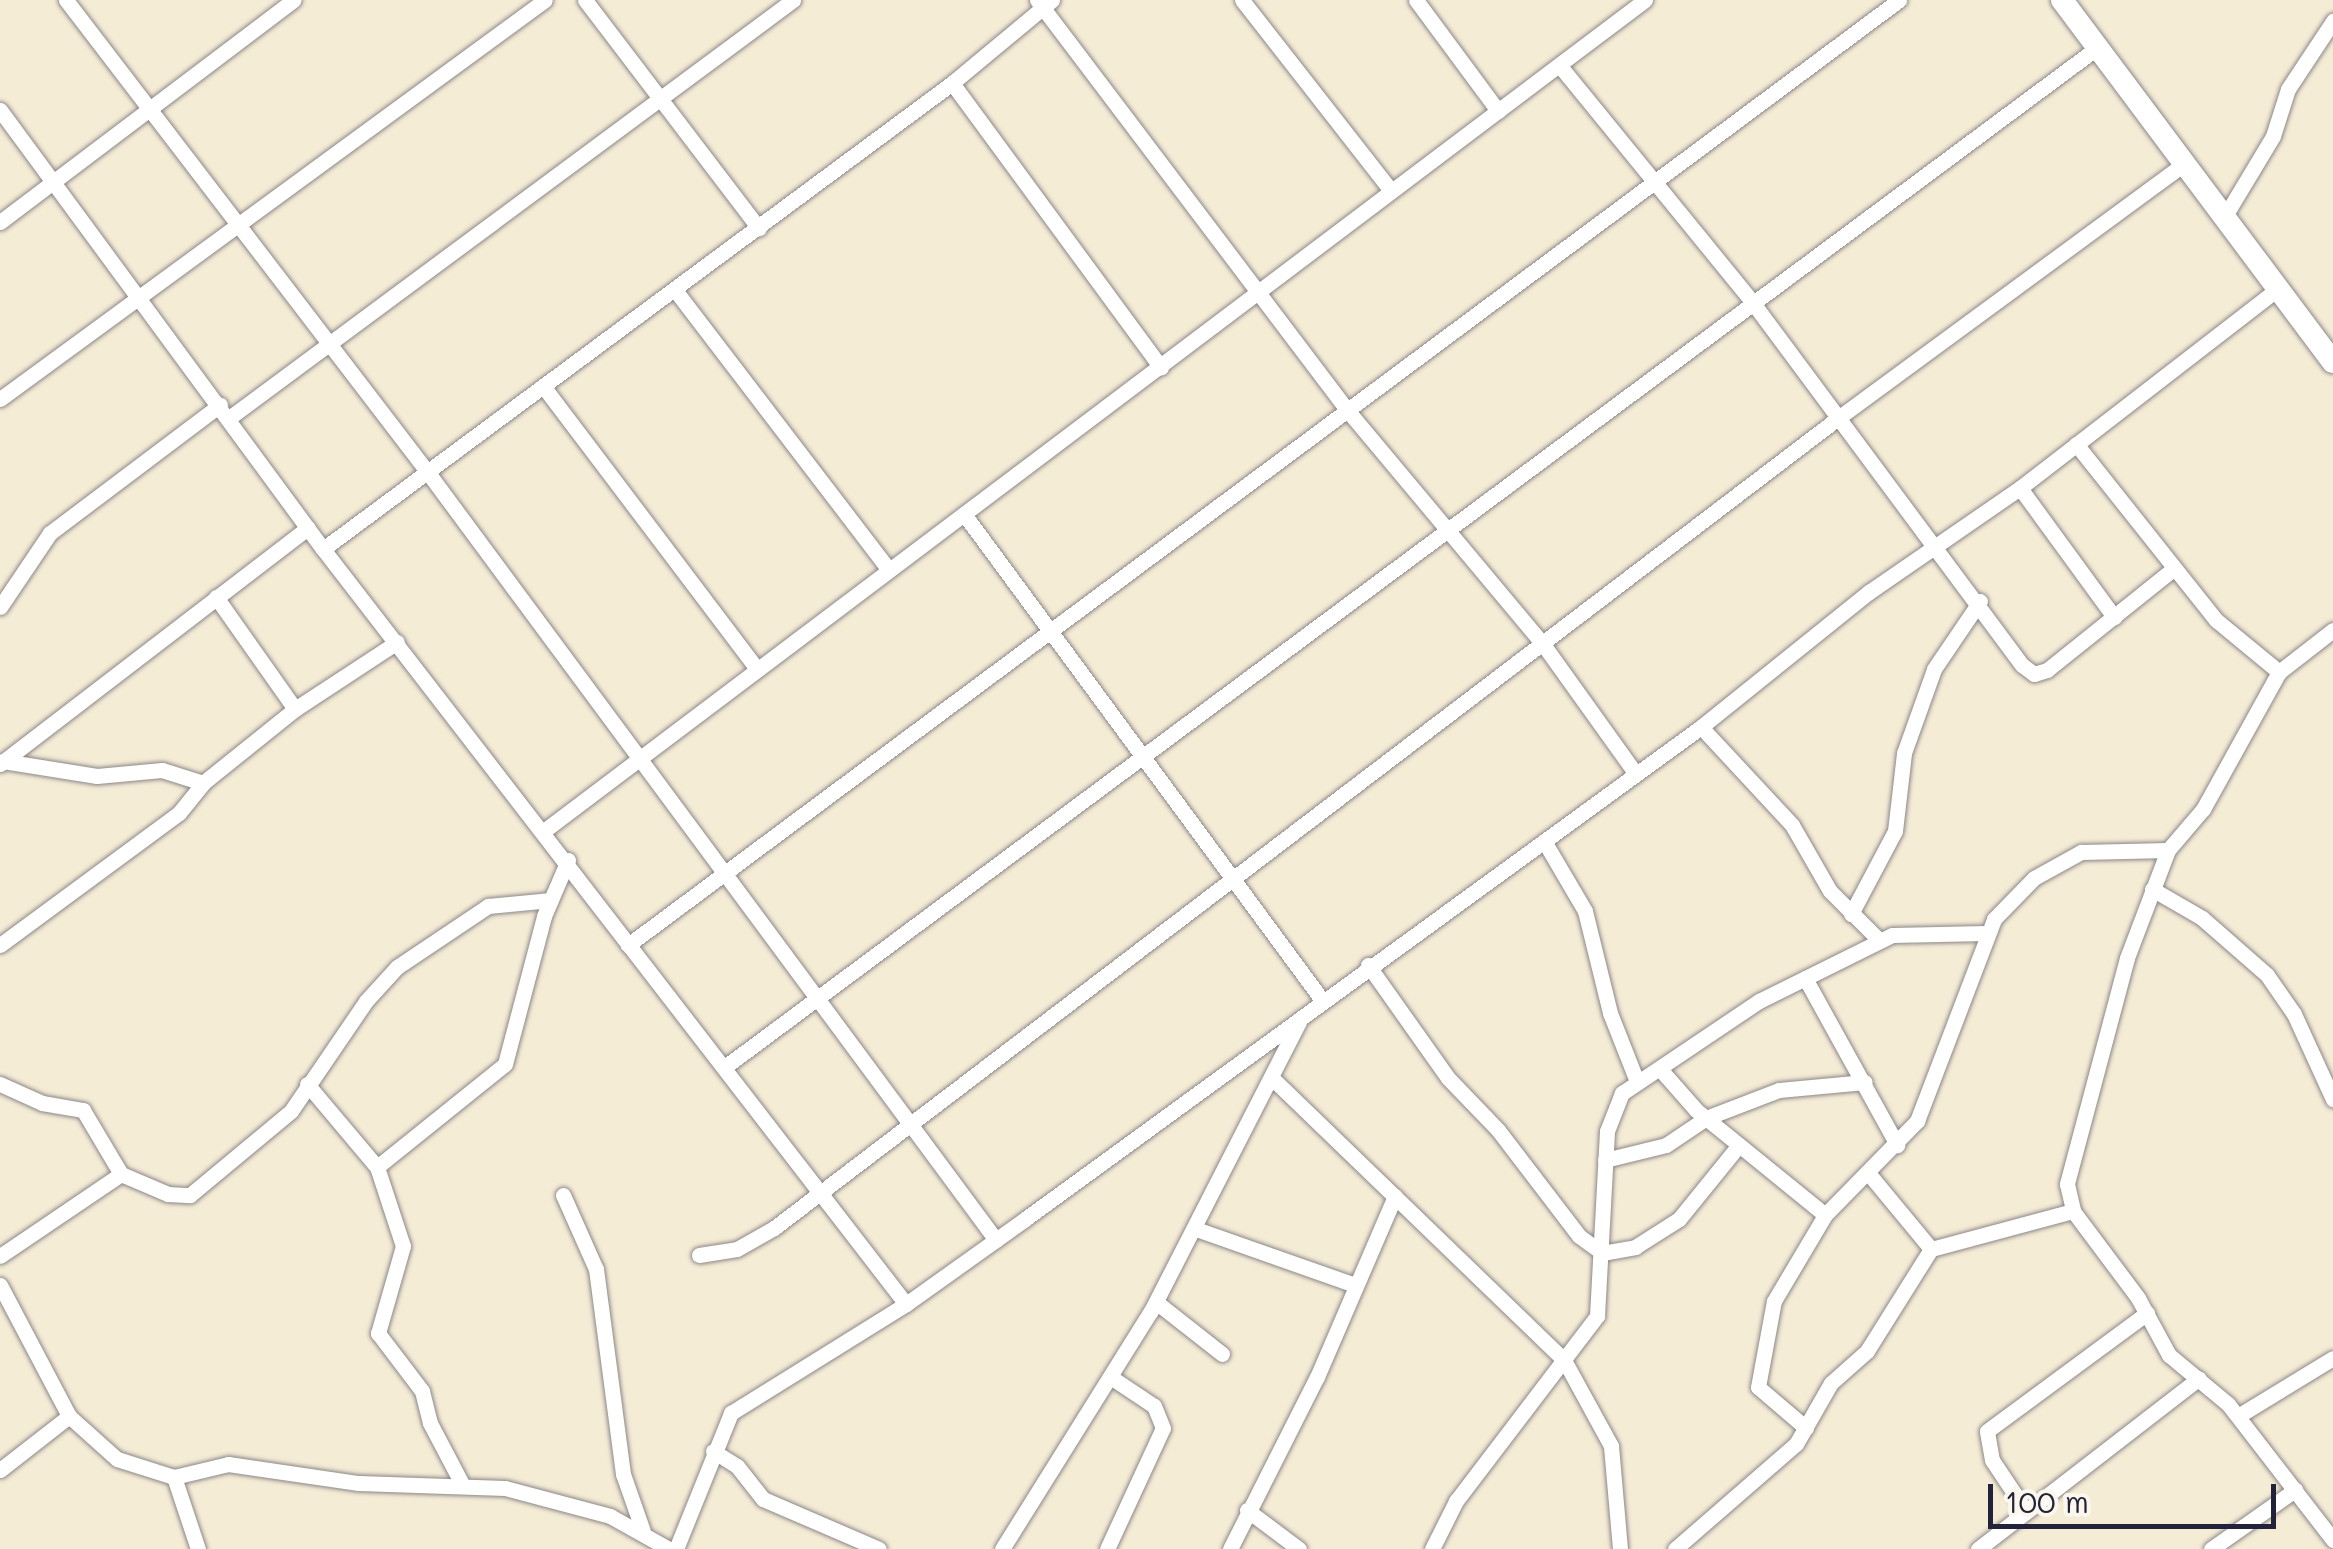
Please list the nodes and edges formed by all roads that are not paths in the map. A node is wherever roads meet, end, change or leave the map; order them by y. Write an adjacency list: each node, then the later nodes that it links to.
1 (66, 0): 17 (street)
2 (294, 0): 17 (street)
3 (545, 0): 26 (street)
4 (585, 0): 16 (street)
5 (793, 0): 16 (street)
6 (1242, 0): 23 (street)
7 (1416, 0): 19 (street)
8 (1646, 0): 14 (street)
9 (1899, 0): 22 (street)
10 (2062, 0): 13 (main road)
11 (1044, 2): 15 (street); 30 (street)
12 (2333, 20): 24 (street)
13 (2098, 47): 20 (main road); 32 (street)
14 (1560, 66): 19 (street); 22 (street)
15 (952, 83): 27 (street); 35 (street)
16 (660, 99): 27 (street); 33 (street)
17 (150, 108): 21 (street); 26 (street)
18 (0, 110): 21 (street)
19 (1498, 111): 23 (street)
20 (2185, 163): 24 (main road); 40 (street)
21 (54, 181): 25 (street); 31 (street)
22 (1652, 184): 32 (street); 38 (street)
23 (1391, 192): 30 (street)
24 (2225, 216): 28 (main road)
25 (0, 222)
26 (239, 228): 31 (street); 33 (street)
27 (758, 228): 29 (street)
28 (2279, 288): 34 (main road); 41 (street)
29 (675, 290): 36 (street); 49 (street)
30 (1260, 295): 35 (street); 38 (street)
31 (143, 298): 37 (street); 39 (street)
32 (1753, 303): 40 (street); 46 (street)
33 (328, 348): 39 (street); 42 (street)
34 (2333, 362)
35 (1161, 367): 44 (street)
36 (543, 386): 42 (street); 59 (street)
37 (0, 399)
38 (1348, 411): 46 (street); 56 (street)
39 (225, 412): 45 (street); 53 (street)
40 (1838, 418): 47 (street); 58 (street)
41 (2076, 444): 43 (street); 50 (street)
42 (426, 470): 48 (street); 64 (street)
43 (2020, 488): 47 (street); 54 (street)
44 (964, 514): 49 (street); 56 (street)
45 (308, 528): 48 (street); 51 (street)
46 (1446, 528): 58 (street); 63 (street)
47 (1933, 544): 52 (street); 62 (street)
48 (323, 549): 57 (street)
49 (888, 569): 59 (street)
50 (2173, 569): 54 (street); 60 (street)
51 (216, 597): 61 (street); 65 (street)
52 (1980, 601): 54 (street); 76 (street)
53 (0, 607)
54 (2114, 617)
55 (2333, 630): 60 (street)
56 (1054, 633): 63 (street); 72 (street)
57 (397, 642): 61 (street); 68 (street)
58 (1545, 647): 66 (street); 73 (street)
59 (756, 668): 64 (street)
60 (2278, 672): 70 (street)
61 (296, 709): 67 (street)
62 (1700, 727): 66 (street); 76 (street)
63 (1142, 752): 73 (street); 83 (street)
64 (636, 758): 68 (street); 72 (street)
65 (2, 763): 67 (street)
66 (1636, 774): 69 (street)
67 (203, 783): 79 (street)
68 (546, 830): 71 (street)
69 (1544, 841): 81 (street); 88 (street)
70 (2168, 850): 74 (street); 77 (street)
71 (568, 860): 75 (street); 80 (street)
72 (726, 871): 80 (street); 83 (street)
73 (1235, 876): 84 (street); 95 (street)
74 (2152, 889): 93 (street); 105 (street)
75 (550, 900): 92 (street); 99 (street)
76 (1851, 914): 78 (street)
77 (1986, 933): 78 (street); 96 (street)
78 (1879, 940): 82 (street)
79 (0, 945)
80 (628, 945): 86 (street)
81 (1368, 966): 84 (street); 110 (street)
82 (1805, 978): 87 (street); 90 (street)
83 (816, 995): 86 (street); 95 (street)
84 (1322, 1000): 85 (street)
85 (1300, 1019): 89 (street); 108 (street)
86 (726, 1066): 102 (street)
87 (1660, 1069): 88 (street); 94 (street)
88 (1636, 1079): 98 (street)
89 (1274, 1080): 104 (street); 107 (street)
90 (1865, 1082): 94 (street); 96 (street)
91 (0, 1084): 100 (street)
92 (307, 1084): 99 (street); 100 (street)
93 (2333, 1099)
94 (1706, 1118): 97 (street); 98 (street)
95 (911, 1119): 102 (street); 108 (street)
96 (1897, 1145): 101 (street)
97 (1739, 1146): 106 (street); 110 (street)
98 (1605, 1160): 110 (street)
99 (377, 1167): 129 (street)
100 (120, 1174): 112 (street)
101 (1869, 1174): 106 (street); 109 (street)
102 (817, 1189): 111 (street); 116 (street)
103 (562, 1195): 133 (street)
104 (1395, 1196): 113 (street); 120 (street)
105 (2073, 1211): 109 (street); 117 (street)
106 (1825, 1215): 125 (street)
107 (1196, 1229): 113 (street); 115 (street)
108 (996, 1240): 116 (street)
109 (1931, 1249): 125 (street)
110 (1602, 1253): 120 (street)
111 (699, 1255)
112 (0, 1256)
113 (1355, 1285): 131 (street)
114 (3, 1295): 123 (street)
115 (1156, 1302): 118 (street); 121 (street)
116 (906, 1304): 126 (street)
117 (2146, 1313): 122 (street); 132 (street)
118 (1222, 1354)
119 (2333, 1358): 124 (street)
120 (1564, 1360): 142 (street); 143 (street)
121 (1112, 1378): 138 (street); 139 (street)
122 (2200, 1378): 124 (street); 132 (street)
123 (68, 1416): 127 (street); 128 (street)
124 (2238, 1416): 130 (street)
125 (1806, 1428): 144 (street)
126 (713, 1451): 136 (street); 137 (street)
127 (0, 1470)
128 (174, 1477): 129 (street); 135 (street)
129 (462, 1484): 133 (street)
130 (2295, 1490): 134 (street); 146 (street)
131 (1246, 1510): 140 (street); 141 (street)
132 (2026, 1511): 145 (street)
133 (643, 1531): 136 (street)
134 (2333, 1539)
135 (198, 1549)
136 (672, 1549)
137 (880, 1549)
138 (1002, 1549)
139 (1106, 1549)
140 (1230, 1549)
141 (1298, 1549)
142 (1432, 1549)
143 (1620, 1549)
144 (1675, 1549)
145 (1978, 1549)
146 (2211, 1549)

